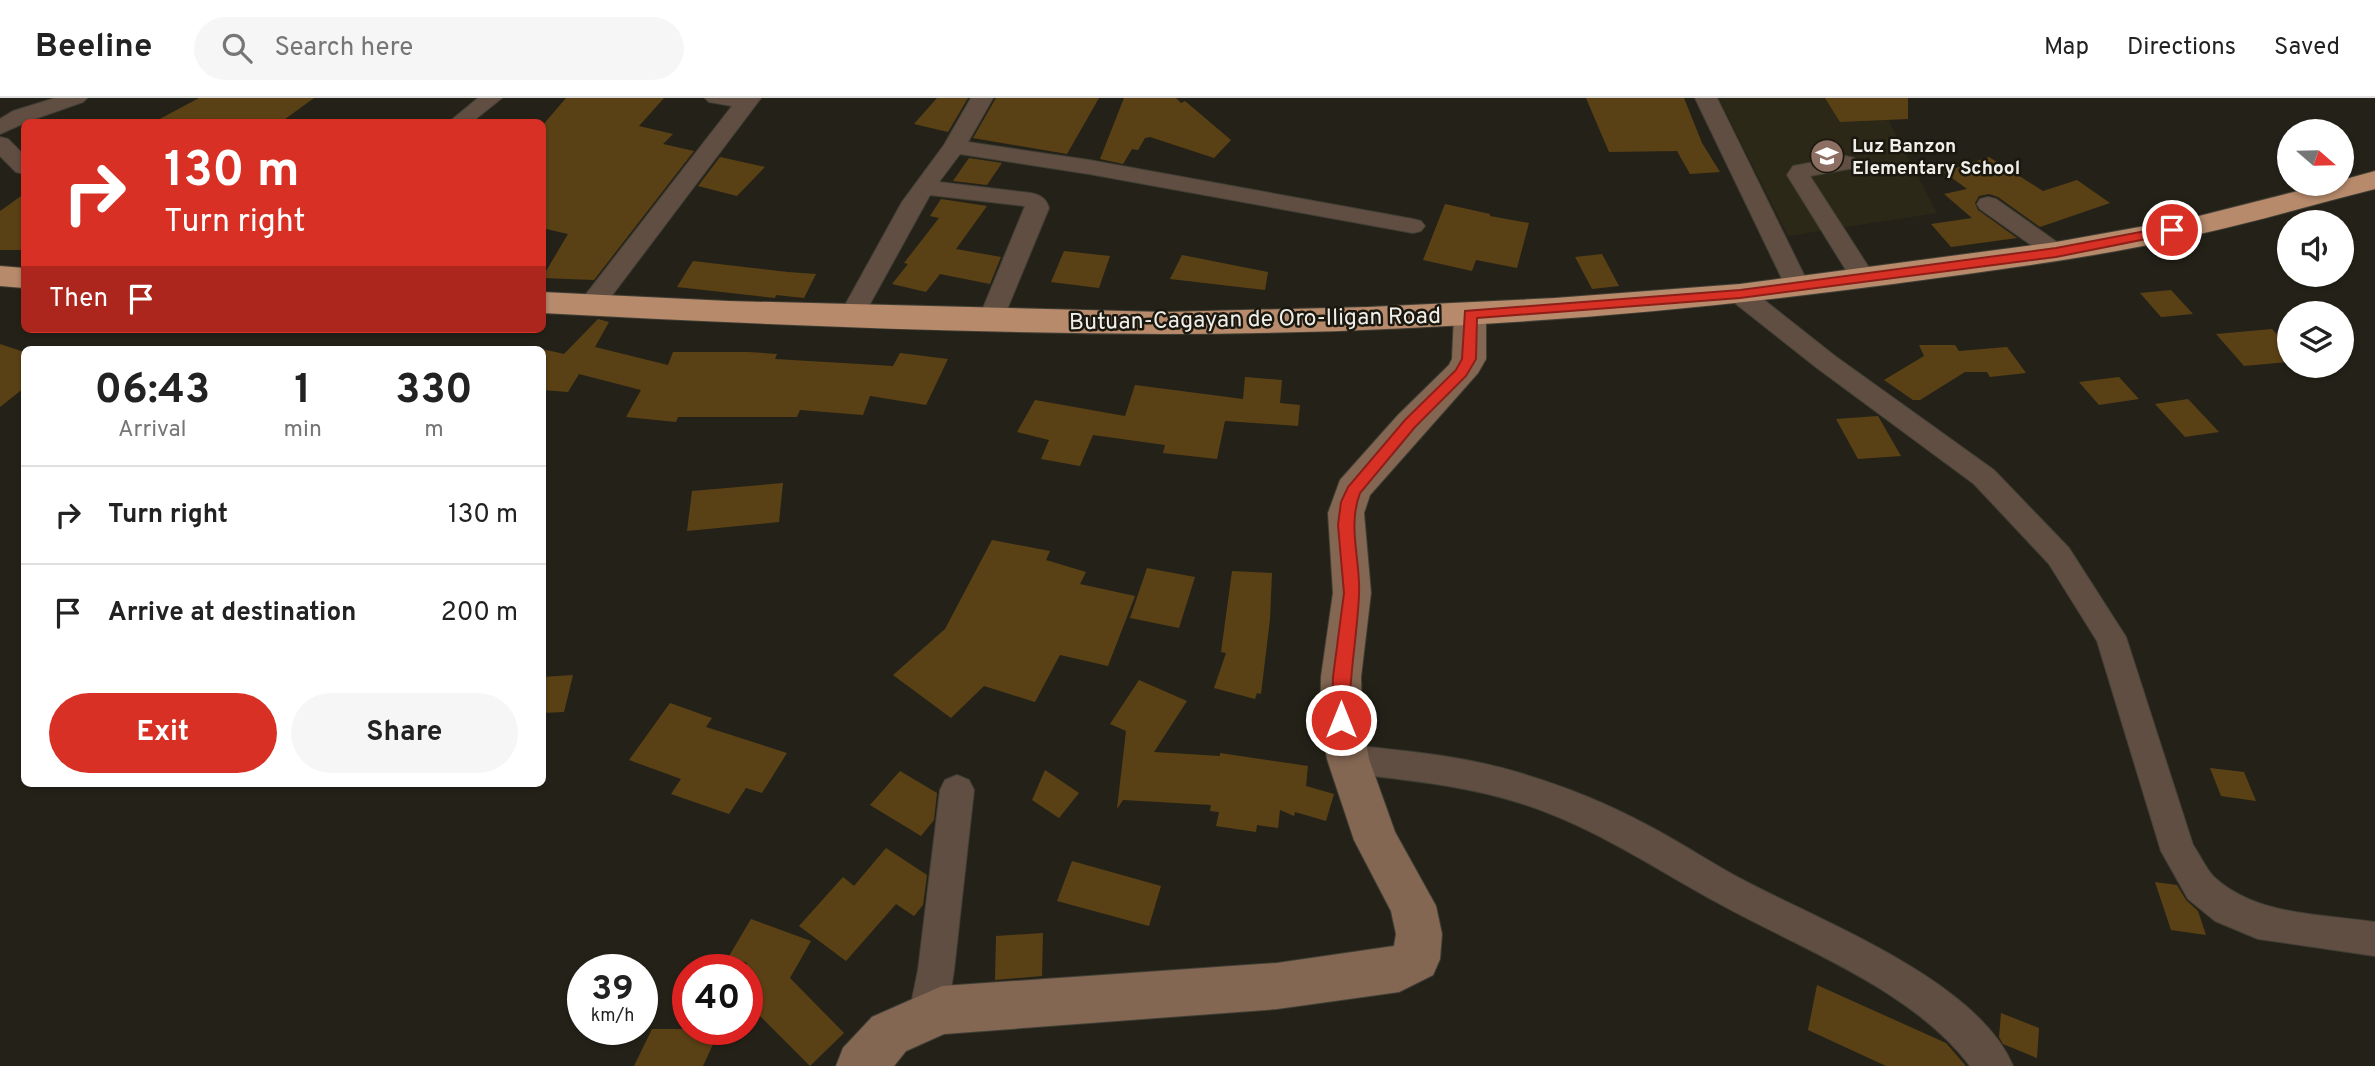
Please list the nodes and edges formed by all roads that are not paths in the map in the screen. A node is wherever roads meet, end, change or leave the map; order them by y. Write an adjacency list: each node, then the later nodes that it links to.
1 (76, 98): 8 (street)
2 (491, 98): 7 (street)
3 (716, 98): 6 (street)
4 (982, 98): 10 (street)
5 (1706, 98): 21 (street)
6 (748, 100): 24 (street)
7 (464, 119)
8 (0, 128)
9 (0, 144): 12 (street)
10 (954, 146): 14 (street); 16 (street)
11 (1846, 163): 19 (street)
12 (21, 164)
13 (2375, 180): 17 (highway, Butuan-Cagayan de Oro-Iligan Road)
14 (924, 187): 26 (street); 27 (street)
15 (1988, 204): 17 (street)
16 (1413, 226)
17 (2056, 253): 19 (highway, Butuan-Cagayan de Oro-Iligan Road)
18 (0, 276): 20 (highway)
19 (1863, 277): 21 (highway, Butuan-Cagayan de Oro-Iligan Road)
20 (21, 278)
21 (1797, 285): 22 (highway, Butuan-Cagayan de Oro-Iligan Road)
22 (1740, 294): 25 (highway, Butuan-Cagayan de Oro-Iligan Road); 30 (street)
23 (546, 302): 24 (highway, Butuan-Cagayan de Oro-Iligan Road)
24 (593, 304): 26 (highway, Butuan-Cagayan de Oro-Iligan Road)
25 (1470, 314): 27 (highway, Butuan-Cagayan de Oro-Iligan Road); 28 (street)
26 (851, 316): 27 (highway, Butuan-Cagayan de Oro-Iligan Road)
27 (992, 318)
28 (1348, 759): 31 (street); 33 (street)
29 (957, 790): 31 (street)
30 (2375, 939)
31 (928, 1014): 32 (street)
32 (861, 1066)
33 (1994, 1066)

